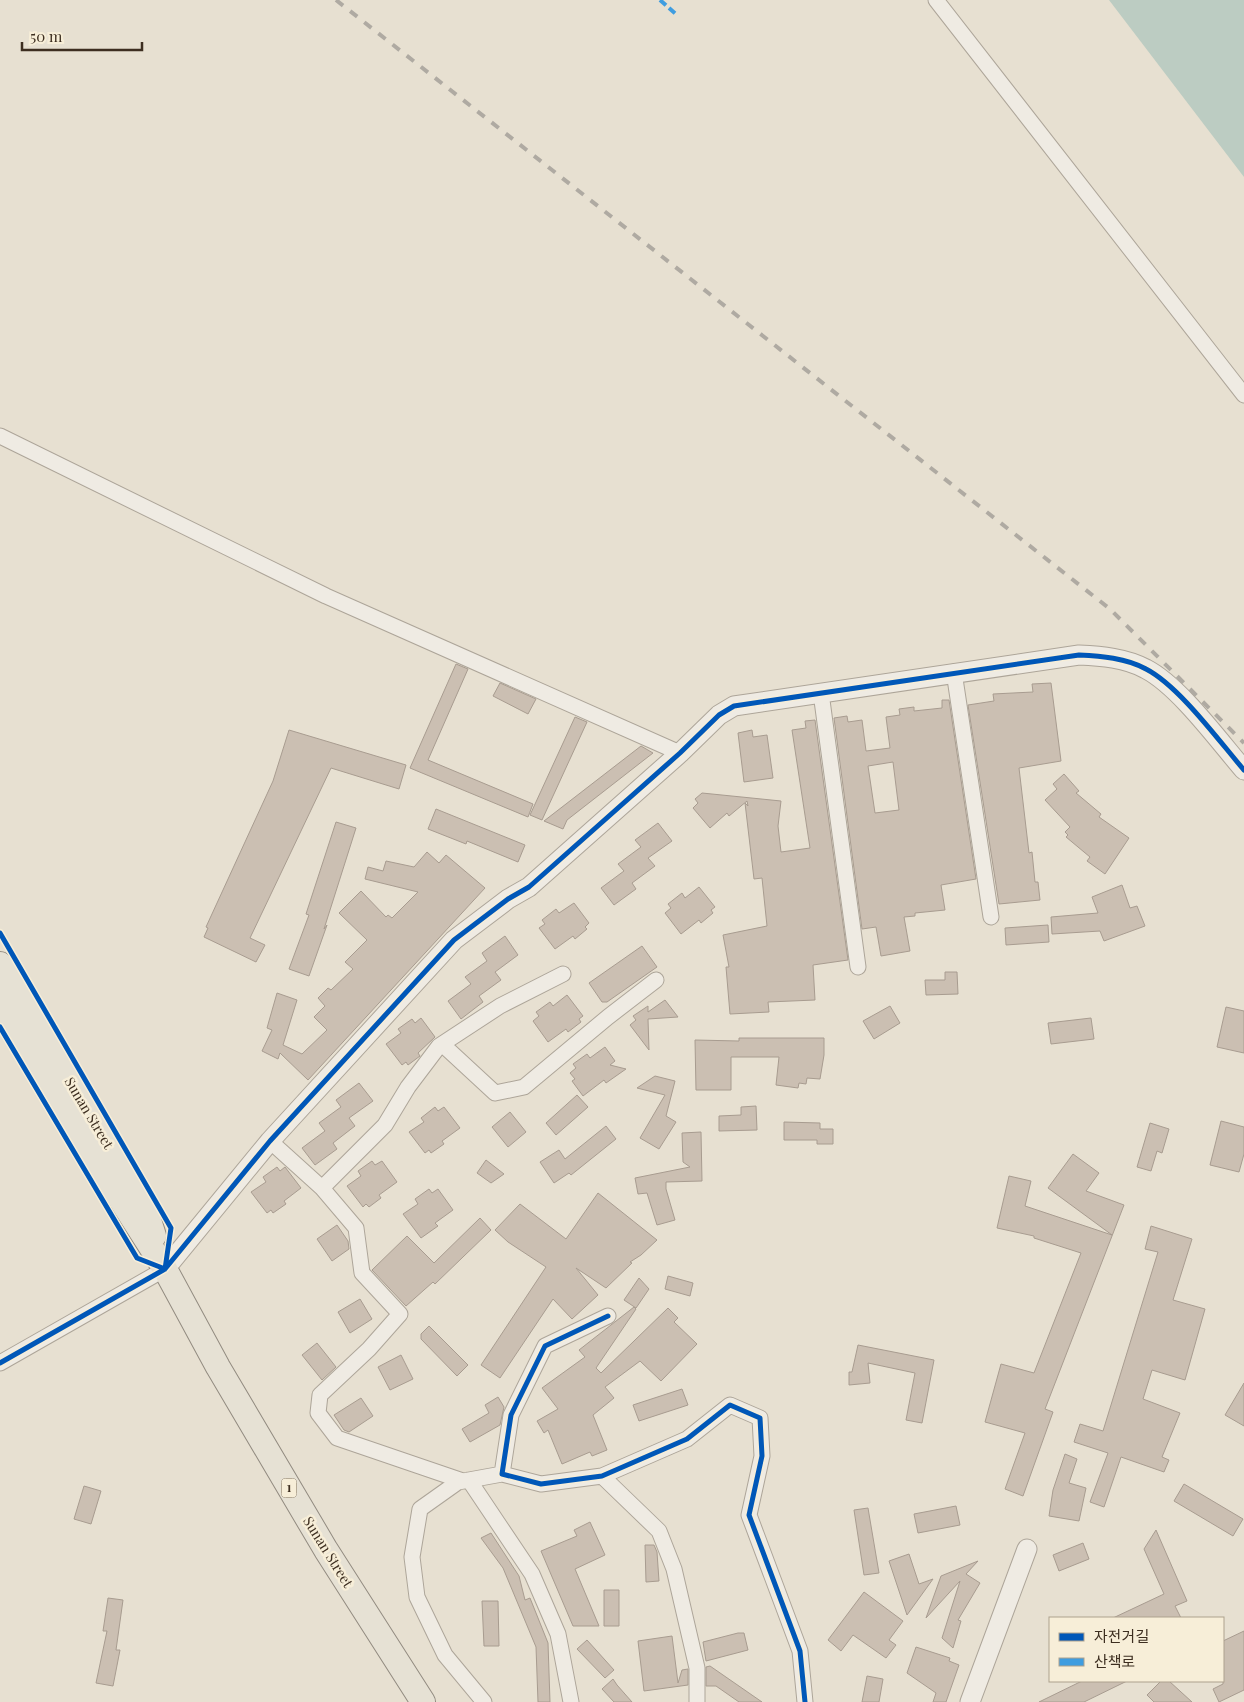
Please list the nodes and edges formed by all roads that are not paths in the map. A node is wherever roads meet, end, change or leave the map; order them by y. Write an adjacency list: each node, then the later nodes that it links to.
1 (936, 0): 2 (street)
2 (1244, 394)
3 (0, 436): 6 (street)
4 (954, 672): 5 (street); 7 (street); 8 (street)
5 (821, 693): 6 (street); 10 (street)
6 (680, 753): 15 (street)
7 (1244, 770)
8 (991, 916)
9 (0, 964): 17 (main road, Sunan Street / 1)
10 (858, 967)
11 (563, 974): 14 (street)
12 (656, 980): 14 (street)
13 (0, 999): 17 (main road, Sunan Street / 1)
14 (442, 1044): 16 (street)
15 (270, 1141): 16 (street); 17 (street)
16 (322, 1188): 22 (street)
17 (164, 1269): 19 (street); 24 (main road, Sunan Street / 1)
18 (608, 1316): 20 (street)
19 (0, 1364)
20 (502, 1474): 21 (street); 22 (street)
21 (602, 1476): 27 (street); 28 (street)
22 (466, 1480): 25 (street); 26 (street)
23 (1027, 1549): 29 (street)
24 (423, 1702)
25 (484, 1702)
26 (571, 1702)
27 (698, 1702)
28 (805, 1702)
29 (970, 1702)

